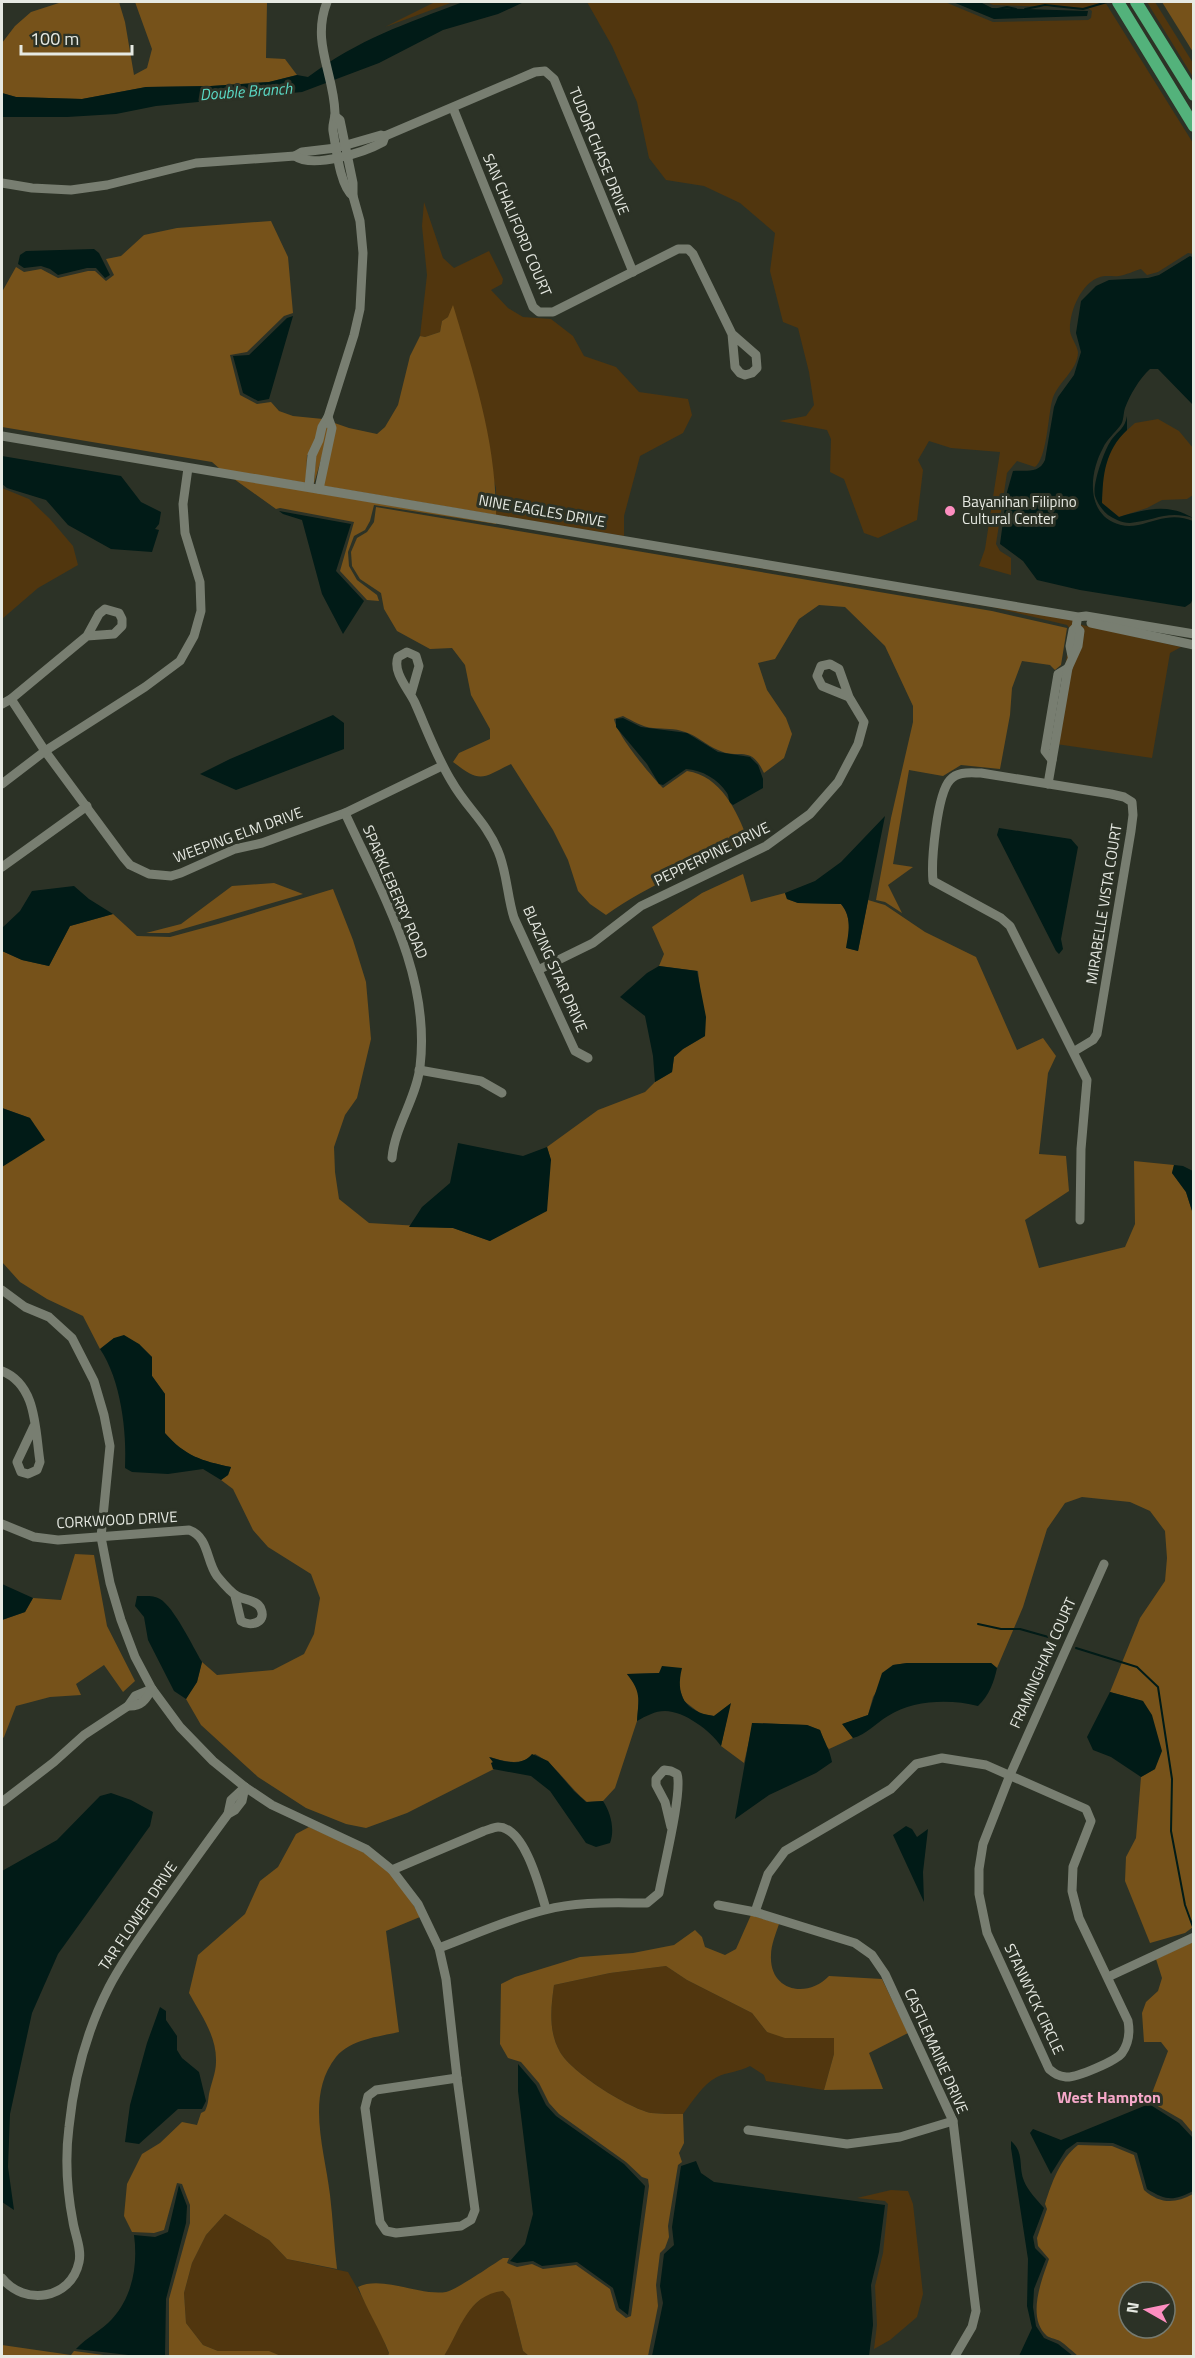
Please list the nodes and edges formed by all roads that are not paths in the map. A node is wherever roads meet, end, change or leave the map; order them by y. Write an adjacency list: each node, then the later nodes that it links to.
1 (327, 2): 7 (street)
2 (1118, 2): 6 (main road)
3 (1138, 5): 4 (main road)
4 (1194, 95)
5 (453, 108): 7 (street, TUDOR CHASE DRIVE); 9 (street, TUDOR CHASE DRIVE); 9 (street, SAN CHALIFORD COURT)
6 (1194, 126)
7 (342, 151): 8 (street, TUDOR CHASE DRIVE); 13 (street)
8 (2, 183)
9 (633, 272): 10 (street, SAN CHALIFORD COURT)
10 (732, 334)
11 (2, 436): 12 (street, NINE EAGLES DRIVE)
12 (188, 468): 13 (street, NINE EAGLES DRIVE); 21 (street)
13 (314, 488): 14 (street, NINE EAGLES DRIVE)
14 (1077, 622): 16 (street, NINE EAGLES DRIVE); 24 (street)
15 (87, 636): 19 (street)
16 (1193, 640)
17 (411, 694): 22 (street, BLAZING STAR DRIVE)
18 (849, 696): 28 (street, PEPPERPINE DRIVE)
19 (11, 699): 20 (street); 21 (street, WEEPING ELM DRIVE)
20 (2, 704)
21 (45, 751): 23 (street); 25 (street, WEEPING ELM DRIVE)
22 (442, 766): 26 (street, WEEPING ELM DRIVE); 28 (street, BLAZING STAR DRIVE)
23 (2, 784)
24 (1048, 784): 29 (street, MIRABELLE VISTA COURT); 29 (street, MIRABELLE VISTA COURT)
25 (87, 807): 26 (street, WEEPING ELM DRIVE); 27 (street)
26 (345, 813): 31 (street, SPARKLEBERRY ROAD)
27 (2, 867)
28 (538, 970): 30 (street, BLAZING STAR DRIVE)
29 (1072, 1052): 34 (street, MIRABELLE VISTA COURT)
30 (588, 1058)
31 (419, 1070): 32 (street); 33 (street, SPARKLEBERRY ROAD)
32 (502, 1093)
33 (392, 1158)
34 (1080, 1220)
35 (2, 1290): 39 (street)
36 (2, 1371): 37 (street)
37 (34, 1426)
38 (2, 1524): 39 (street, CORKWOOD DRIVE)
39 (101, 1537): 41 (street, CORKWOOD DRIVE); 42 (street)
40 (1104, 1564): 43 (street, FRAMINGHAM COURT)
41 (236, 1596)
42 (152, 1689): 44 (street); 45 (street)
43 (1010, 1775): 50 (street, STANWYCK CIRCLE); 53 (street, STANWYCK CIRCLE); 53 (street, STANWYCK CIRCLE)
44 (245, 1788): 47 (street); 57 (street, TAR FLOWER DRIVE)
45 (2, 1802)
46 (671, 1827): 46 (street); 49 (street)
47 (392, 1870): 49 (street); 52 (street)
48 (718, 1905): 50 (street, CASTLEMAINE DRIVE)
49 (546, 1909): 52 (street)
50 (755, 1912): 55 (street, CASTLEMAINE DRIVE)
51 (1194, 1937): 53 (street)
52 (439, 1948): 54 (street)
53 (1108, 1977)
54 (457, 2078): 54 (street)
55 (953, 2121): 56 (street); 58 (street, CASTLEMAINE DRIVE)
56 (748, 2130)
57 (2, 2278)
58 (955, 2356)

